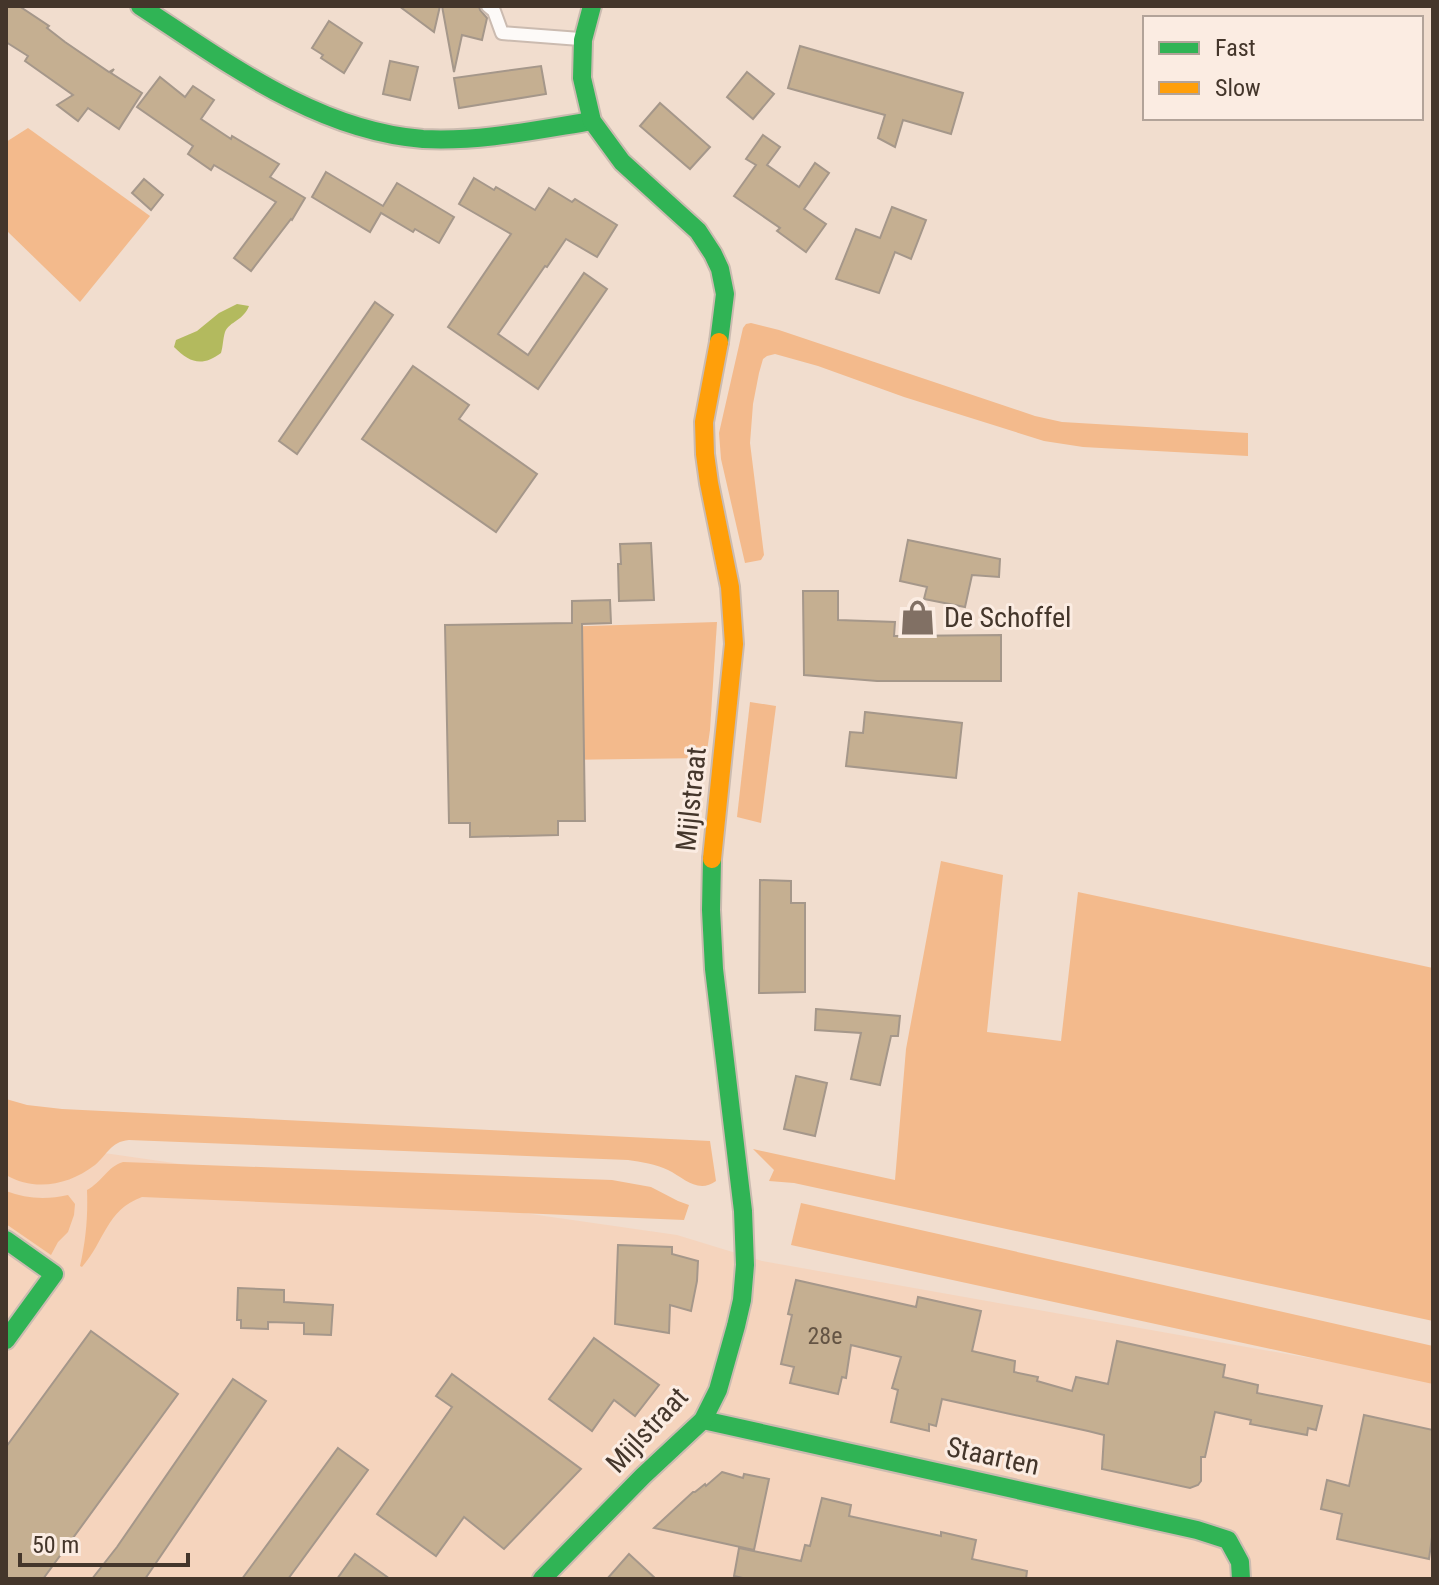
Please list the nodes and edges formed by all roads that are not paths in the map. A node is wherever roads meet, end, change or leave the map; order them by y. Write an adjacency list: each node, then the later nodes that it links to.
1 (140, 6): 5 (street)
2 (488, 6): 4 (lane)
3 (592, 6): 4 (street, Mijlstraat)
4 (583, 40): 5 (street, Mijlstraat)
5 (592, 121): 8 (street, Mijlstraat)
6 (6, 1240): 7 (street)
7 (6, 1340)
8 (703, 1420): 9 (street, Mijlstraat); 10 (street, Staarten)
9 (542, 1579)
10 (1241, 1579)

